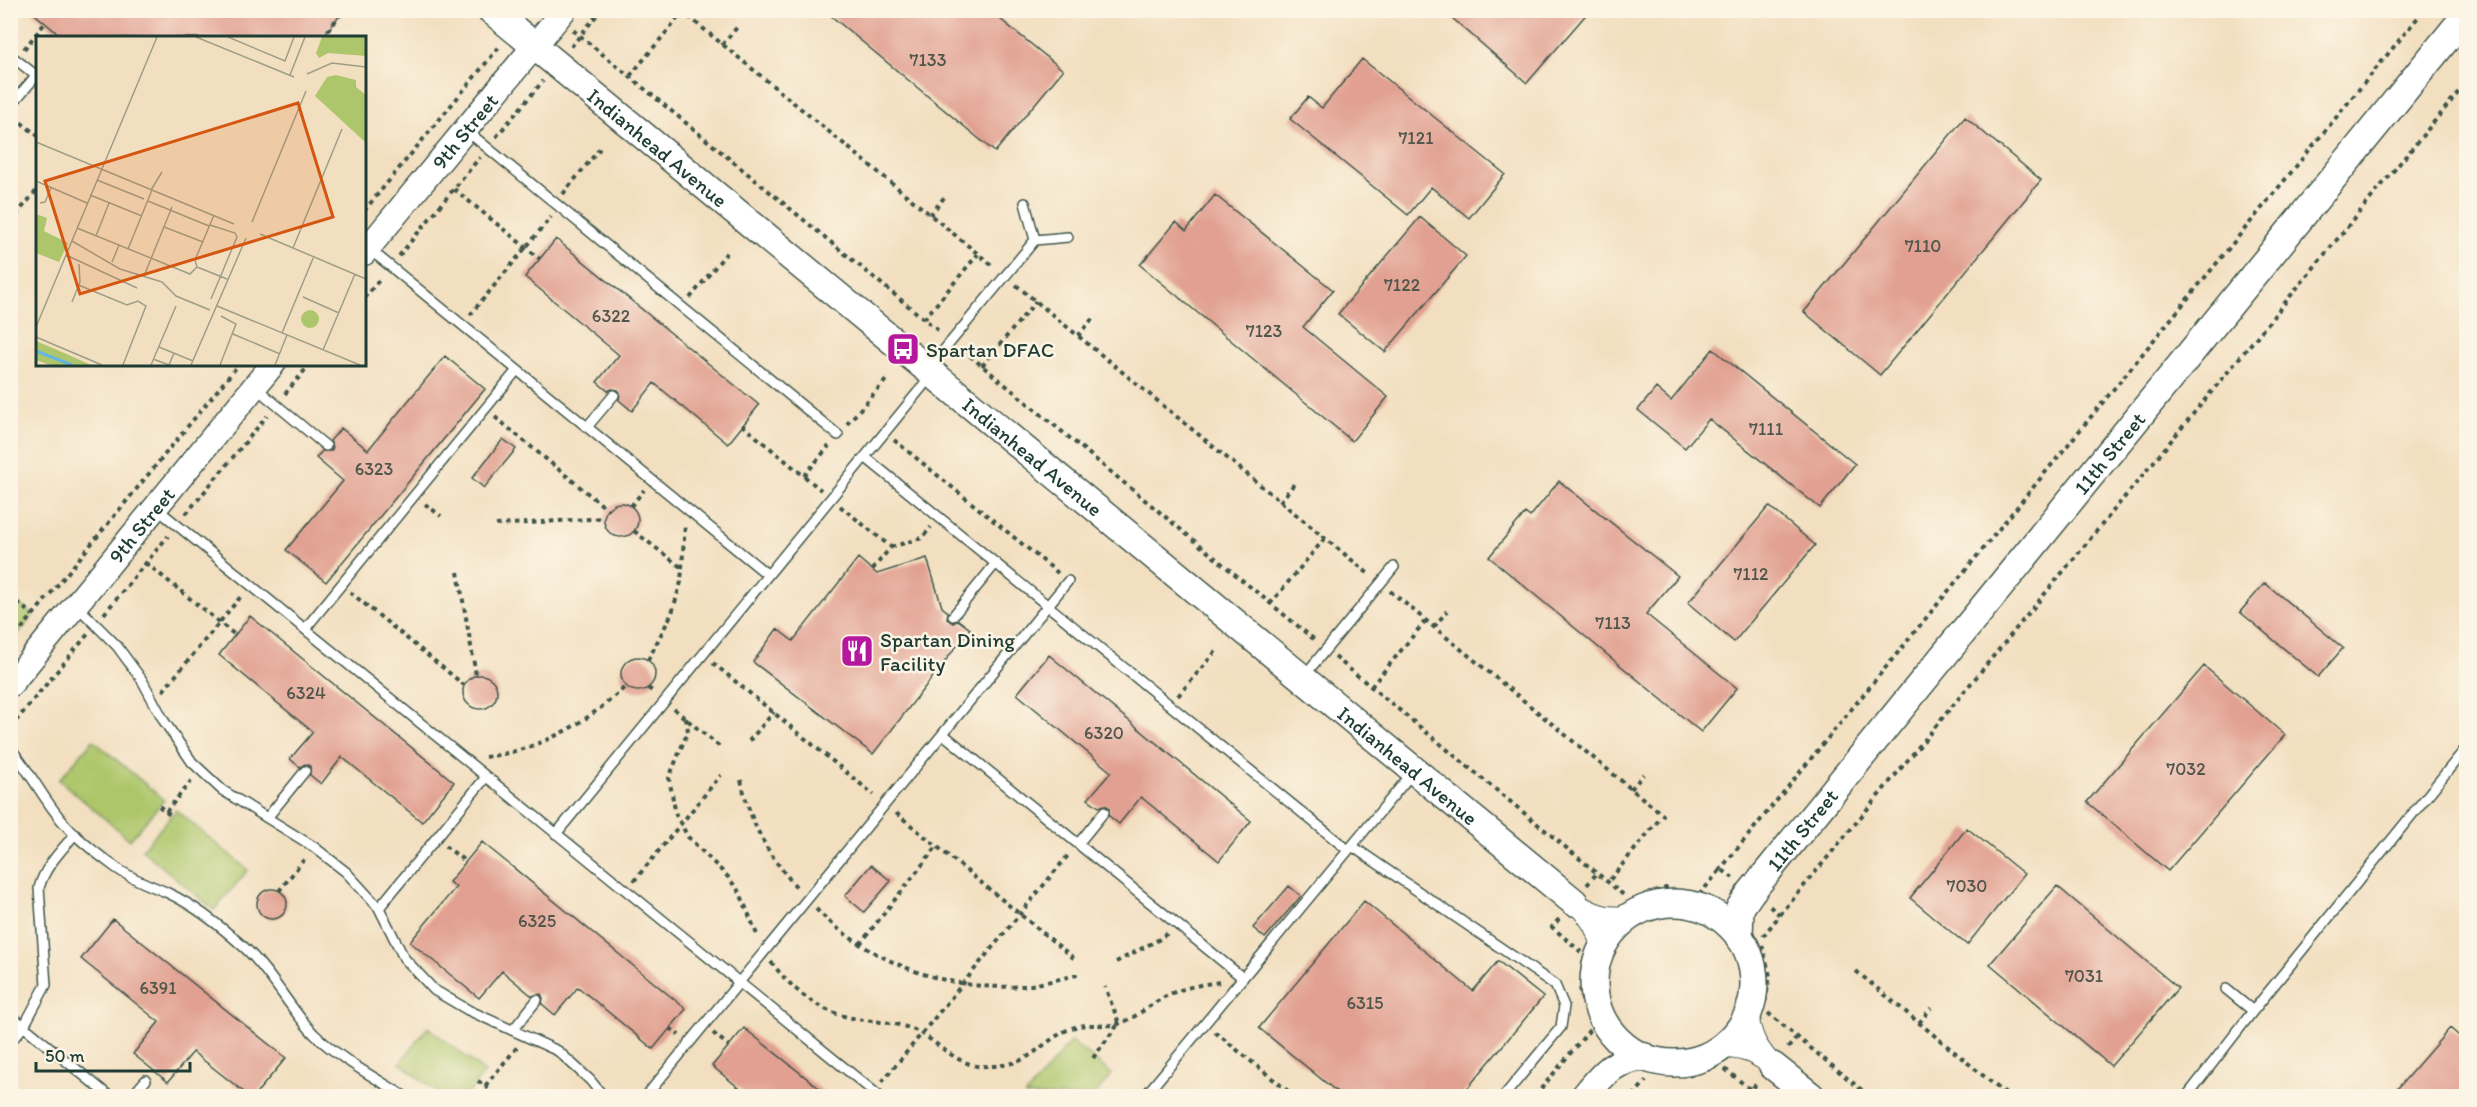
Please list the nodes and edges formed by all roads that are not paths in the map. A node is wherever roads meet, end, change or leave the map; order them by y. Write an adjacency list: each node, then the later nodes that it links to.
1 (491, 10): 4 (main road, Indianhead Avenue)
2 (561, 14): 4 (street, 9th Street)
3 (2466, 15): 46 (main road, 11th Street)
4 (524, 38): 9 (street, 9th Street); 16 (main road, Indianhead Avenue)
5 (10, 55): 6 (lane)
6 (36, 75)
7 (36, 77): 8 (lane)
8 (10, 106)
9 (465, 130): 13 (street, 9th Street); 20 (lane)
10 (1025, 203): 12 (lane)
11 (1068, 237): 12 (lane)
12 (1035, 240): 16 (lane)
13 (366, 251): 15 (lane)
14 (271, 366): 17 (street, 9th Street)
15 (518, 370): 19 (lane); 31 (lane)
16 (930, 372): 22 (lane); 32 (main road, Indianhead Avenue)
17 (255, 387): 21 (lane); 23 (street, 9th Street)
18 (614, 395): 19 (lane)
19 (587, 428): 26 (lane)
20 (838, 435)
21 (326, 446)
22 (865, 457): 24 (lane); 26 (lane)
23 (156, 508): 28 (street, 9th Street); 31 (lane)
24 (996, 563): 29 (lane); 30 (lane)
25 (1394, 567): 32 (lane)
26 (768, 575): 43 (lane)
27 (1068, 581): 29 (lane)
28 (76, 605): 33 (street, 9th Street); 41 (lane)
29 (1048, 606): 34 (lane); 45 (lane)
30 (953, 616)
31 (305, 630): 39 (lane)
32 (1303, 678): 37 (main road, Indianhead Avenue)
33 (10, 686)
34 (943, 734): 44 (lane); 54 (lane)
35 (10, 748): 42 (lane)
36 (2466, 748): 57 (lane)
37 (1414, 770): 45 (lane); 47 (main road, Indianhead Avenue)
38 (305, 771): 41 (lane)
39 (486, 777): 43 (lane); 48 (lane)
40 (1104, 812): 44 (lane)
41 (267, 818): 48 (lane)
42 (75, 834): 60 (lane); 72 (lane)
43 (556, 834): 54 (lane)
44 (1078, 844): 53 (lane)
45 (1350, 848): 53 (lane); 76 (lane)
46 (1751, 892): 49 (main road); 51 (main road)
47 (1574, 902): 50 (street); 52 (street)
48 (379, 908): 62 (lane)
49 (1707, 910): 50 (main road); 51 (main road)
50 (1631, 916): 52 (main road)
51 (1739, 937): 58 (main road)
52 (1601, 950): 61 (main road)
53 (1243, 978): 75 (lane)
54 (739, 983): 69 (lane); 74 (lane)
55 (2226, 989): 57 (lane)
56 (537, 1000): 62 (lane)
57 (2253, 1011): 79 (lane)
58 (1748, 1013): 64 (main road); 66 (street)
59 (10, 1015): 60 (lane)
60 (24, 1026): 63 (lane); 70 (lane)
61 (1608, 1028): 65 (main road); 67 (main road)
62 (513, 1030): 73 (lane)
63 (10, 1042)
64 (1720, 1048): 65 (main road); 66 (street)
65 (1645, 1057): 67 (main road)
66 (1773, 1066): 78 (main road)
67 (1602, 1075): 77 (main road)
68 (146, 1080): 71 (lane)
69 (877, 1094)
70 (109, 1096)
71 (132, 1096)
72 (404, 1096)
73 (603, 1096)
74 (646, 1096)
75 (1145, 1096)
76 (1504, 1096)
77 (1585, 1096)
78 (1811, 1096)
79 (2187, 1096)

